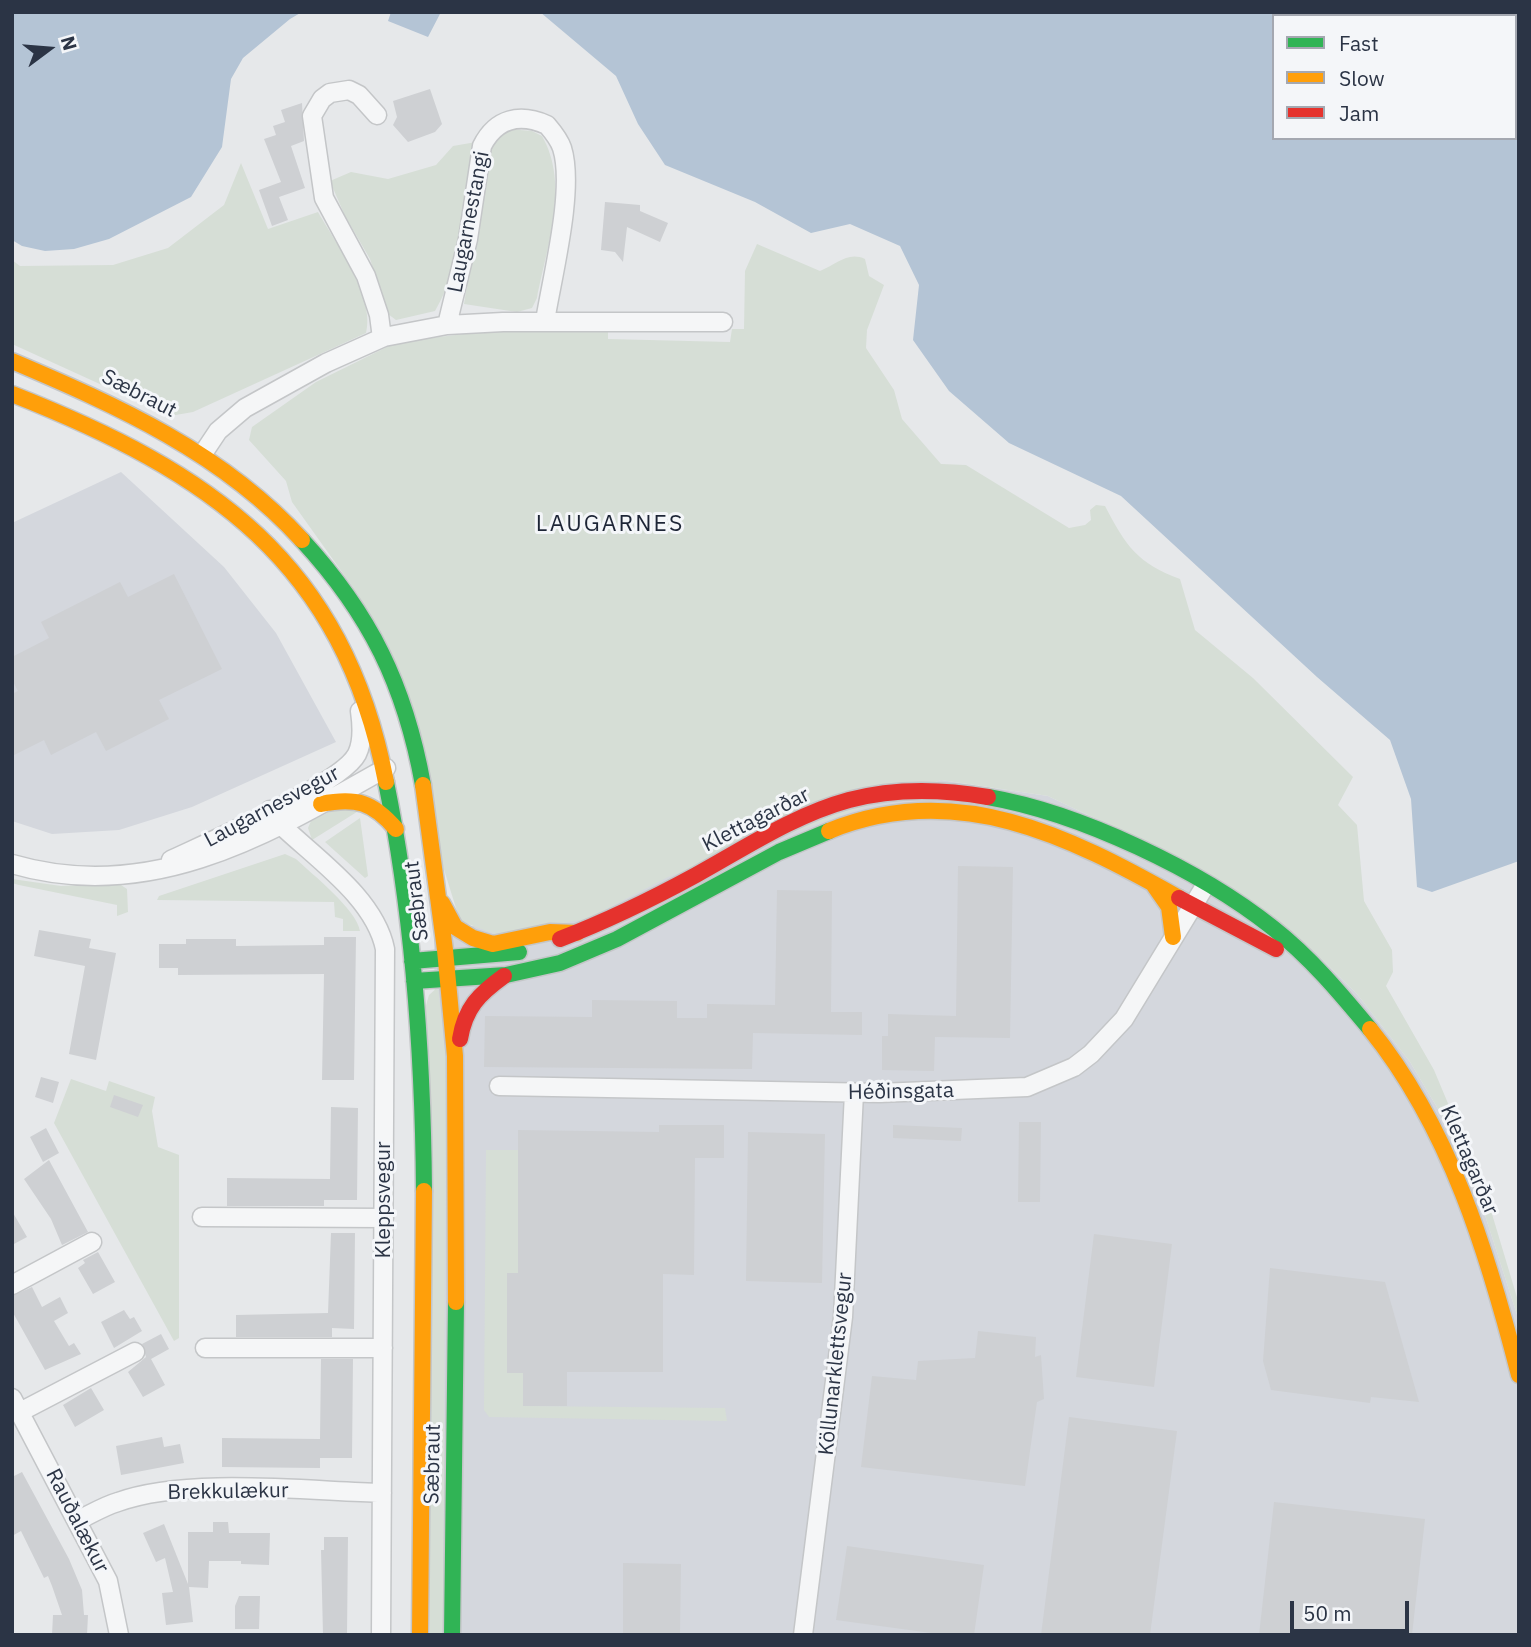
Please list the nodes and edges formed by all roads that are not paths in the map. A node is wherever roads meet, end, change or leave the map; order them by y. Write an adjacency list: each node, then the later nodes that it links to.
1 (377, 115): 5 (street)
2 (545, 321): 3 (street, Laugarnestangi); 4 (street, Laugarnestangi); 4 (street, Laugarnestangi)
3 (723, 321)
4 (447, 325): 5 (street, Laugarnestangi)
5 (382, 338): 8 (street, Laugarnestangi)
6 (12, 361): 8 (main road, Sæbraut)
7 (12, 394): 9 (main road, Sæbraut)
8 (204, 452): 10 (main road, Sæbraut)
9 (352, 670): 11 (main road, Sæbraut); 13 (street, Laugarnesvegur)
10 (411, 733): 11 (main road); 20 (main road, Sæbraut)
11 (386, 768): 12 (street, Laugarnesvegur); 15 (main road, Sæbraut)
12 (321, 804): 14 (street, Laugarnesvegur); 15 (main road)
13 (270, 810): 14 (street, Kleppsvegur); 17 (street, Laugarnesvegur)
14 (282, 826): 17 (street, Laugarnesvegur); 34 (street, Kleppsvegur)
15 (396, 829): 25 (main road, Sæbraut)
16 (12, 864): 17 (street, Laugarnesvegur)
17 (143, 871)
18 (1151, 880): 21 (main road, Klettagarðar); 23 (main road); 26 (main road, Klettagarðar)
19 (1205, 886): 21 (street, Héðinsgata); 22 (main road, Klettagarðar); 29 (main road, Klettagarðar)
20 (439, 898): 22 (main road); 24 (main road, Sæbraut)
21 (1193, 905): 23 (street, Héðinsgata); 29 (main road, Klettagarðar)
22 (577, 933): 24 (main road, Klettagarðar)
23 (1173, 937): 32 (street, Héðinsgata)
24 (446, 959): 25 (main road, Klettagarðar); 27 (main road, Sæbraut)
25 (412, 961): 28 (main road, Sæbraut)
26 (504, 976): 27 (main road, Klettagarðar); 30 (main road)
27 (448, 978): 28 (main road, Klettagarðar); 30 (main road, Sæbraut)
28 (414, 981): 46 (main road, Sæbraut)
29 (1332, 987): 40 (main road, Klettagarðar)
30 (456, 1070): 47 (main road, Sæbraut)
31 (499, 1086): 32 (street, Héðinsgata)
32 (854, 1093): 48 (street, Köllunarklettsvegur)
33 (202, 1217): 34 (street)
34 (384, 1219): 38 (street, Kleppsvegur)
35 (92, 1242): 36 (street)
36 (12, 1284)
37 (205, 1348): 38 (street)
38 (383, 1348): 42 (street, Kleppsvegur)
39 (135, 1352): 41 (street, Rauðalækur)
40 (1519, 1375)
41 (16, 1405): 43 (street, Rauðalækur)
42 (382, 1493): 43 (street, Brekkulækur); 45 (street, Kleppsvegur)
43 (79, 1520): 44 (street, Rauðalækur)
44 (119, 1635)
45 (381, 1635)
46 (420, 1635)
47 (452, 1635)
48 (803, 1635)

